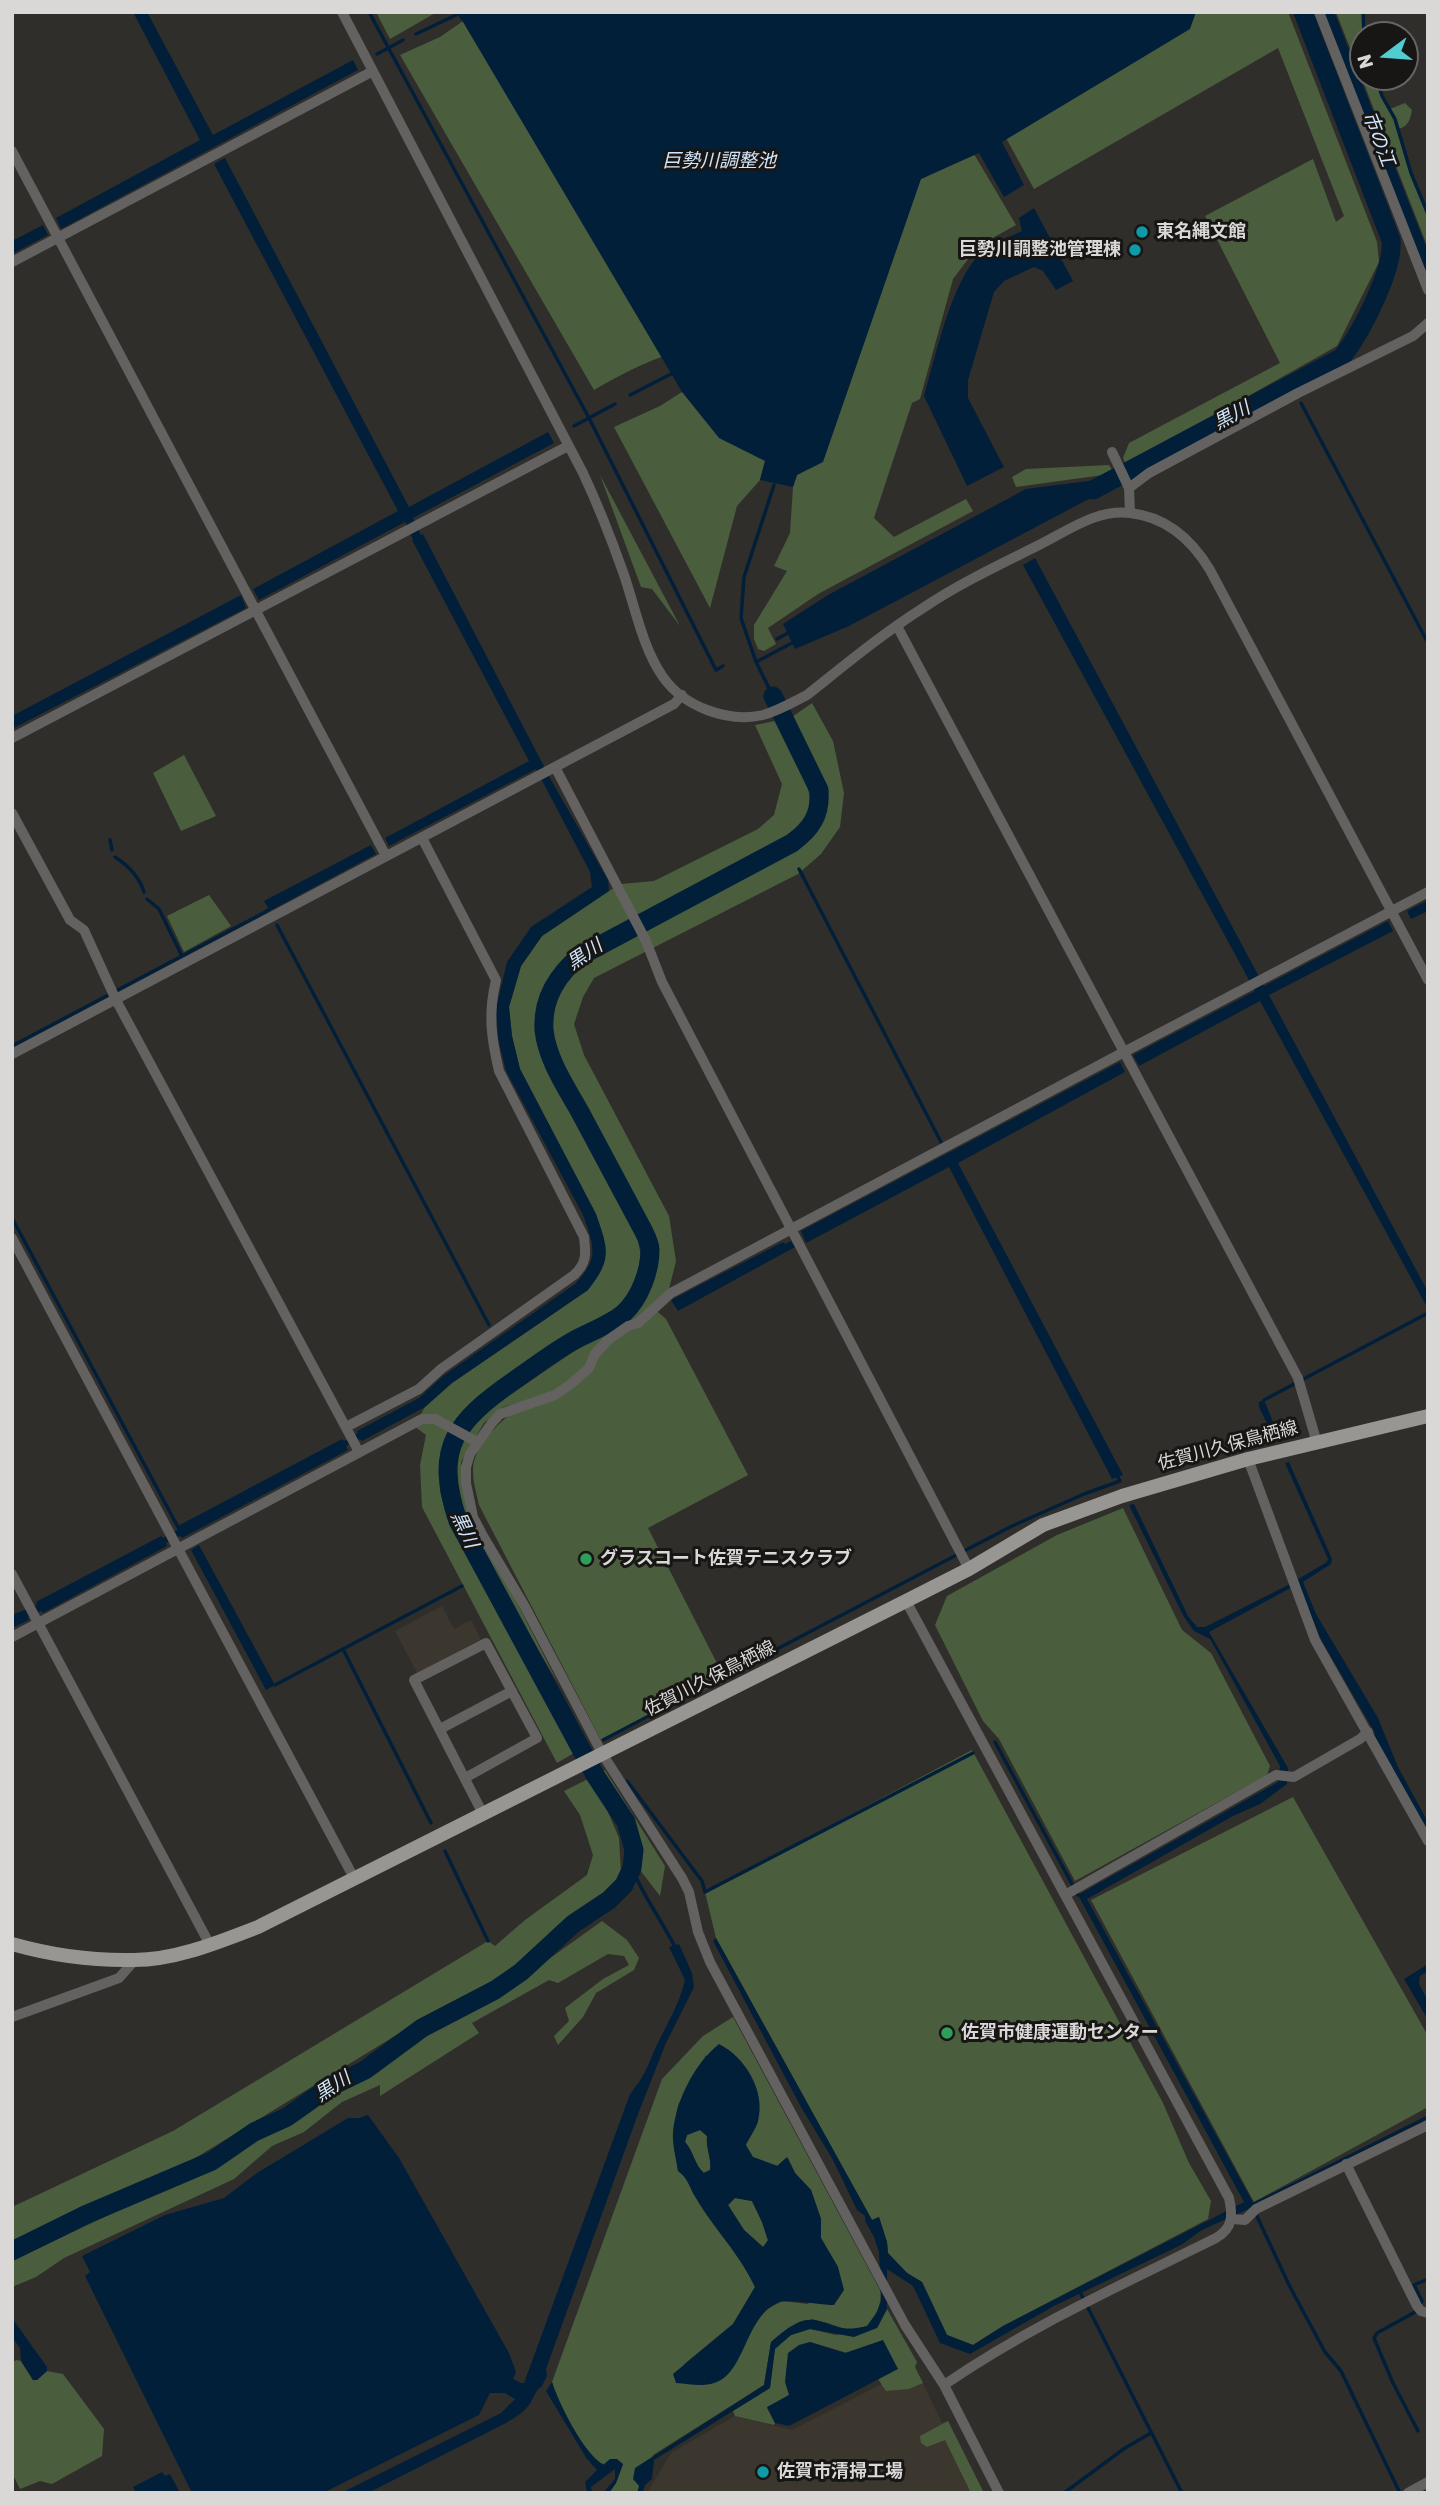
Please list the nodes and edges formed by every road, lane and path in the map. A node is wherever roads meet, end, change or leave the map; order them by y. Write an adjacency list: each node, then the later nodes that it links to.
1 (342, 12): 3 (street)
2 (1319, 12): 7 (street)
3 (373, 71): 5 (street); 9 (street)
4 (12, 151): 5 (street)
5 (54, 230): 6 (street); 13 (street)
6 (12, 262)
7 (1428, 290)
8 (1428, 323): 11 (street)
9 (568, 446): 13 (street); 15 (street)
10 (1112, 452): 11 (street)
11 (1129, 488): 12 (street)
12 (1130, 513): 14 (street); 22 (street)
13 (252, 601): 16 (street); 20 (street)
14 (897, 626): 15 (street); 25 (street)
15 (682, 695): 17 (street)
16 (12, 738)
17 (553, 769): 19 (street); 27 (street)
18 (12, 813): 24 (street)
19 (422, 838): 20 (street); 30 (street)
20 (383, 850): 24 (street)
21 (1428, 892): 22 (street)
22 (1391, 911): 23 (street); 25 (street)
23 (1428, 980)
24 (116, 1000): 26 (street); 30 (street)
25 (1124, 1052): 27 (street); 32 (street)
26 (12, 1054)
27 (792, 1228): 31 (street); 35 (street)
28 (12, 1238): 34 (street)
29 (1428, 1416): 32 (main road, 佐賀川久保鳥栖線)
30 (353, 1439): 31 (street); 34 (street)
31 (475, 1440): 43 (street)
32 (1317, 1443): 33 (main road, 佐賀川久保鳥栖線)
33 (1248, 1459): 35 (main road, 佐賀川久保鳥栖線); 42 (street)
34 (185, 1543): 38 (street); 47 (street)
35 (963, 1559): 37 (main road, 佐賀川久保鳥栖線)
36 (12, 1574): 38 (street)
37 (906, 1601): 43 (main road, 佐賀川久保鳥栖線); 48 (street)
38 (34, 1615): 39 (street); 50 (street)
39 (12, 1637)
40 (512, 1691): 41 (street); 41 (street); 44 (street)
41 (440, 1729): 44 (street)
42 (1368, 1732): 46 (street); 48 (street)
43 (603, 1755): 45 (main road, 佐賀川久保鳥栖線); 57 (street)
44 (465, 1778): 45 (street)
45 (483, 1814): 47 (main road, 佐賀川久保鳥栖線)
46 (1428, 1841)
47 (354, 1878): 50 (main road, 佐賀川久保鳥栖線)
48 (1071, 1891): 55 (street)
49 (12, 1944): 51 (main road, 佐賀川久保鳥栖線)
50 (210, 1945): 51 (main road, 佐賀川久保鳥栖線)
51 (135, 1961): 52 (street)
52 (12, 2017)
53 (1428, 2125): 54 (street)
54 (1346, 2164): 55 (street); 56 (street)
55 (1232, 2219): 57 (street)
56 (1422, 2310)
57 (944, 2385): 59 (street)
58 (1428, 2482): 60 (street)
59 (999, 2493)
60 (1408, 2493)

